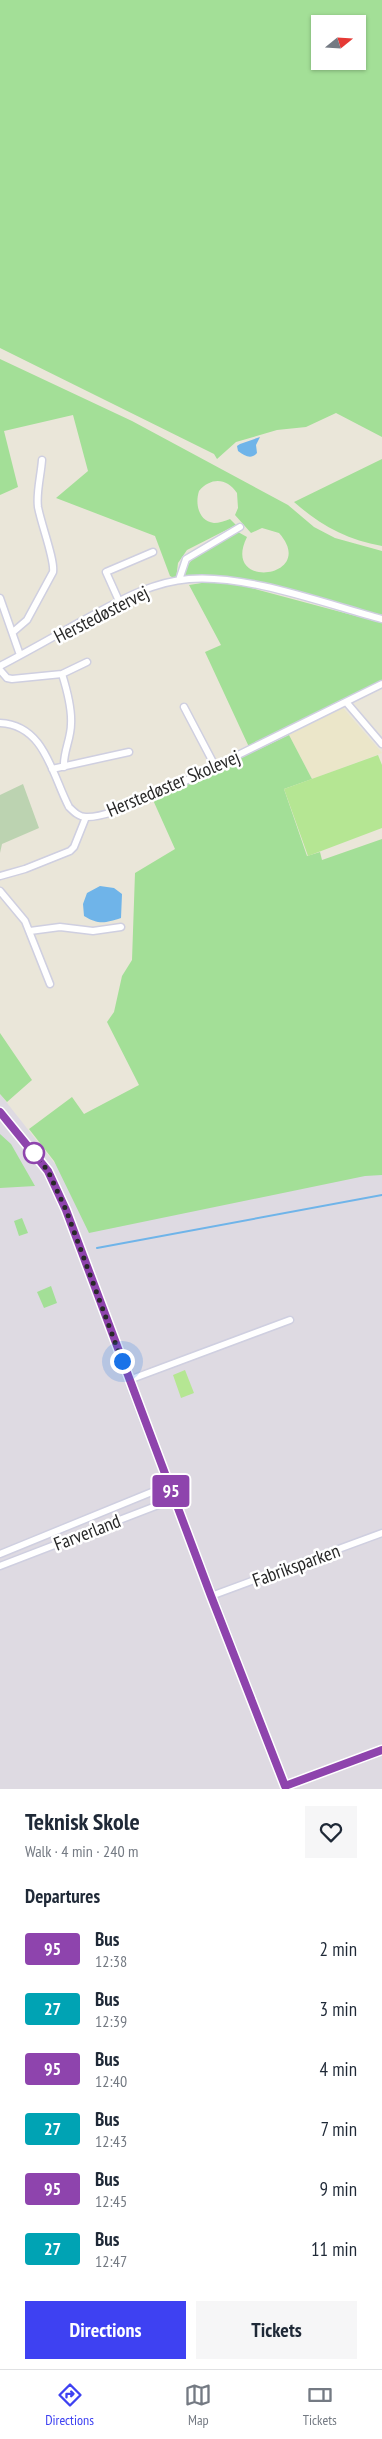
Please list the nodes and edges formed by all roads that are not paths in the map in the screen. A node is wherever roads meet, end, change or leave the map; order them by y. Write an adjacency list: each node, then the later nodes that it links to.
1 (42, 460): 8 (street)
2 (240, 526): 4 (street)
3 (153, 552): 6 (street)
4 (180, 580): 6 (street, Herstedøstervej); 7 (street, Herstedøstervej)
5 (0, 598): 8 (street)
6 (119, 601): 9 (street, Herstedøstervej)
7 (382, 619)
8 (13, 632): 9 (street)
9 (20, 655): 11 (street, Herstedøstervej)
10 (87, 662): 12 (street)
11 (0, 668): 12 (street)
12 (62, 674): 20 (street)
13 (382, 684): 14 (street, Herstedøster Skolevej)
14 (347, 702): 17 (street); 19 (street, Herstedøster Skolevej)
15 (184, 707): 19 (street)
16 (0, 723): 21 (street, Herstedøster Skolevej)
17 (382, 744)
18 (129, 752): 20 (street)
19 (215, 766): 22 (street, Herstedøster Skolevej)
20 (64, 767): 21 (street)
21 (52, 769): 22 (street, Herstedøster Skolevej)
22 (86, 817): 23 (street)
23 (0, 876)
24 (0, 891): 26 (street)
25 (121, 926): 26 (street)
26 (30, 931): 27 (street)
27 (50, 984)
28 (0, 1112): 30 (street)
29 (290, 1320): 30 (street)
30 (129, 1380): 31 (street)
31 (169, 1485): 32 (street); 33 (street, Farverland)
32 (174, 1499): 35 (street, Farverland); 38 (street)
33 (76, 1523): 35 (street); 36 (street, Farverland)
34 (382, 1533): 38 (street, Fabriksparken)
35 (80, 1535): 37 (street, Farverland)
36 (0, 1554)
37 (0, 1566)
38 (211, 1596): 40 (street)
39 (382, 1750): 40 (street)
40 (286, 1788)

